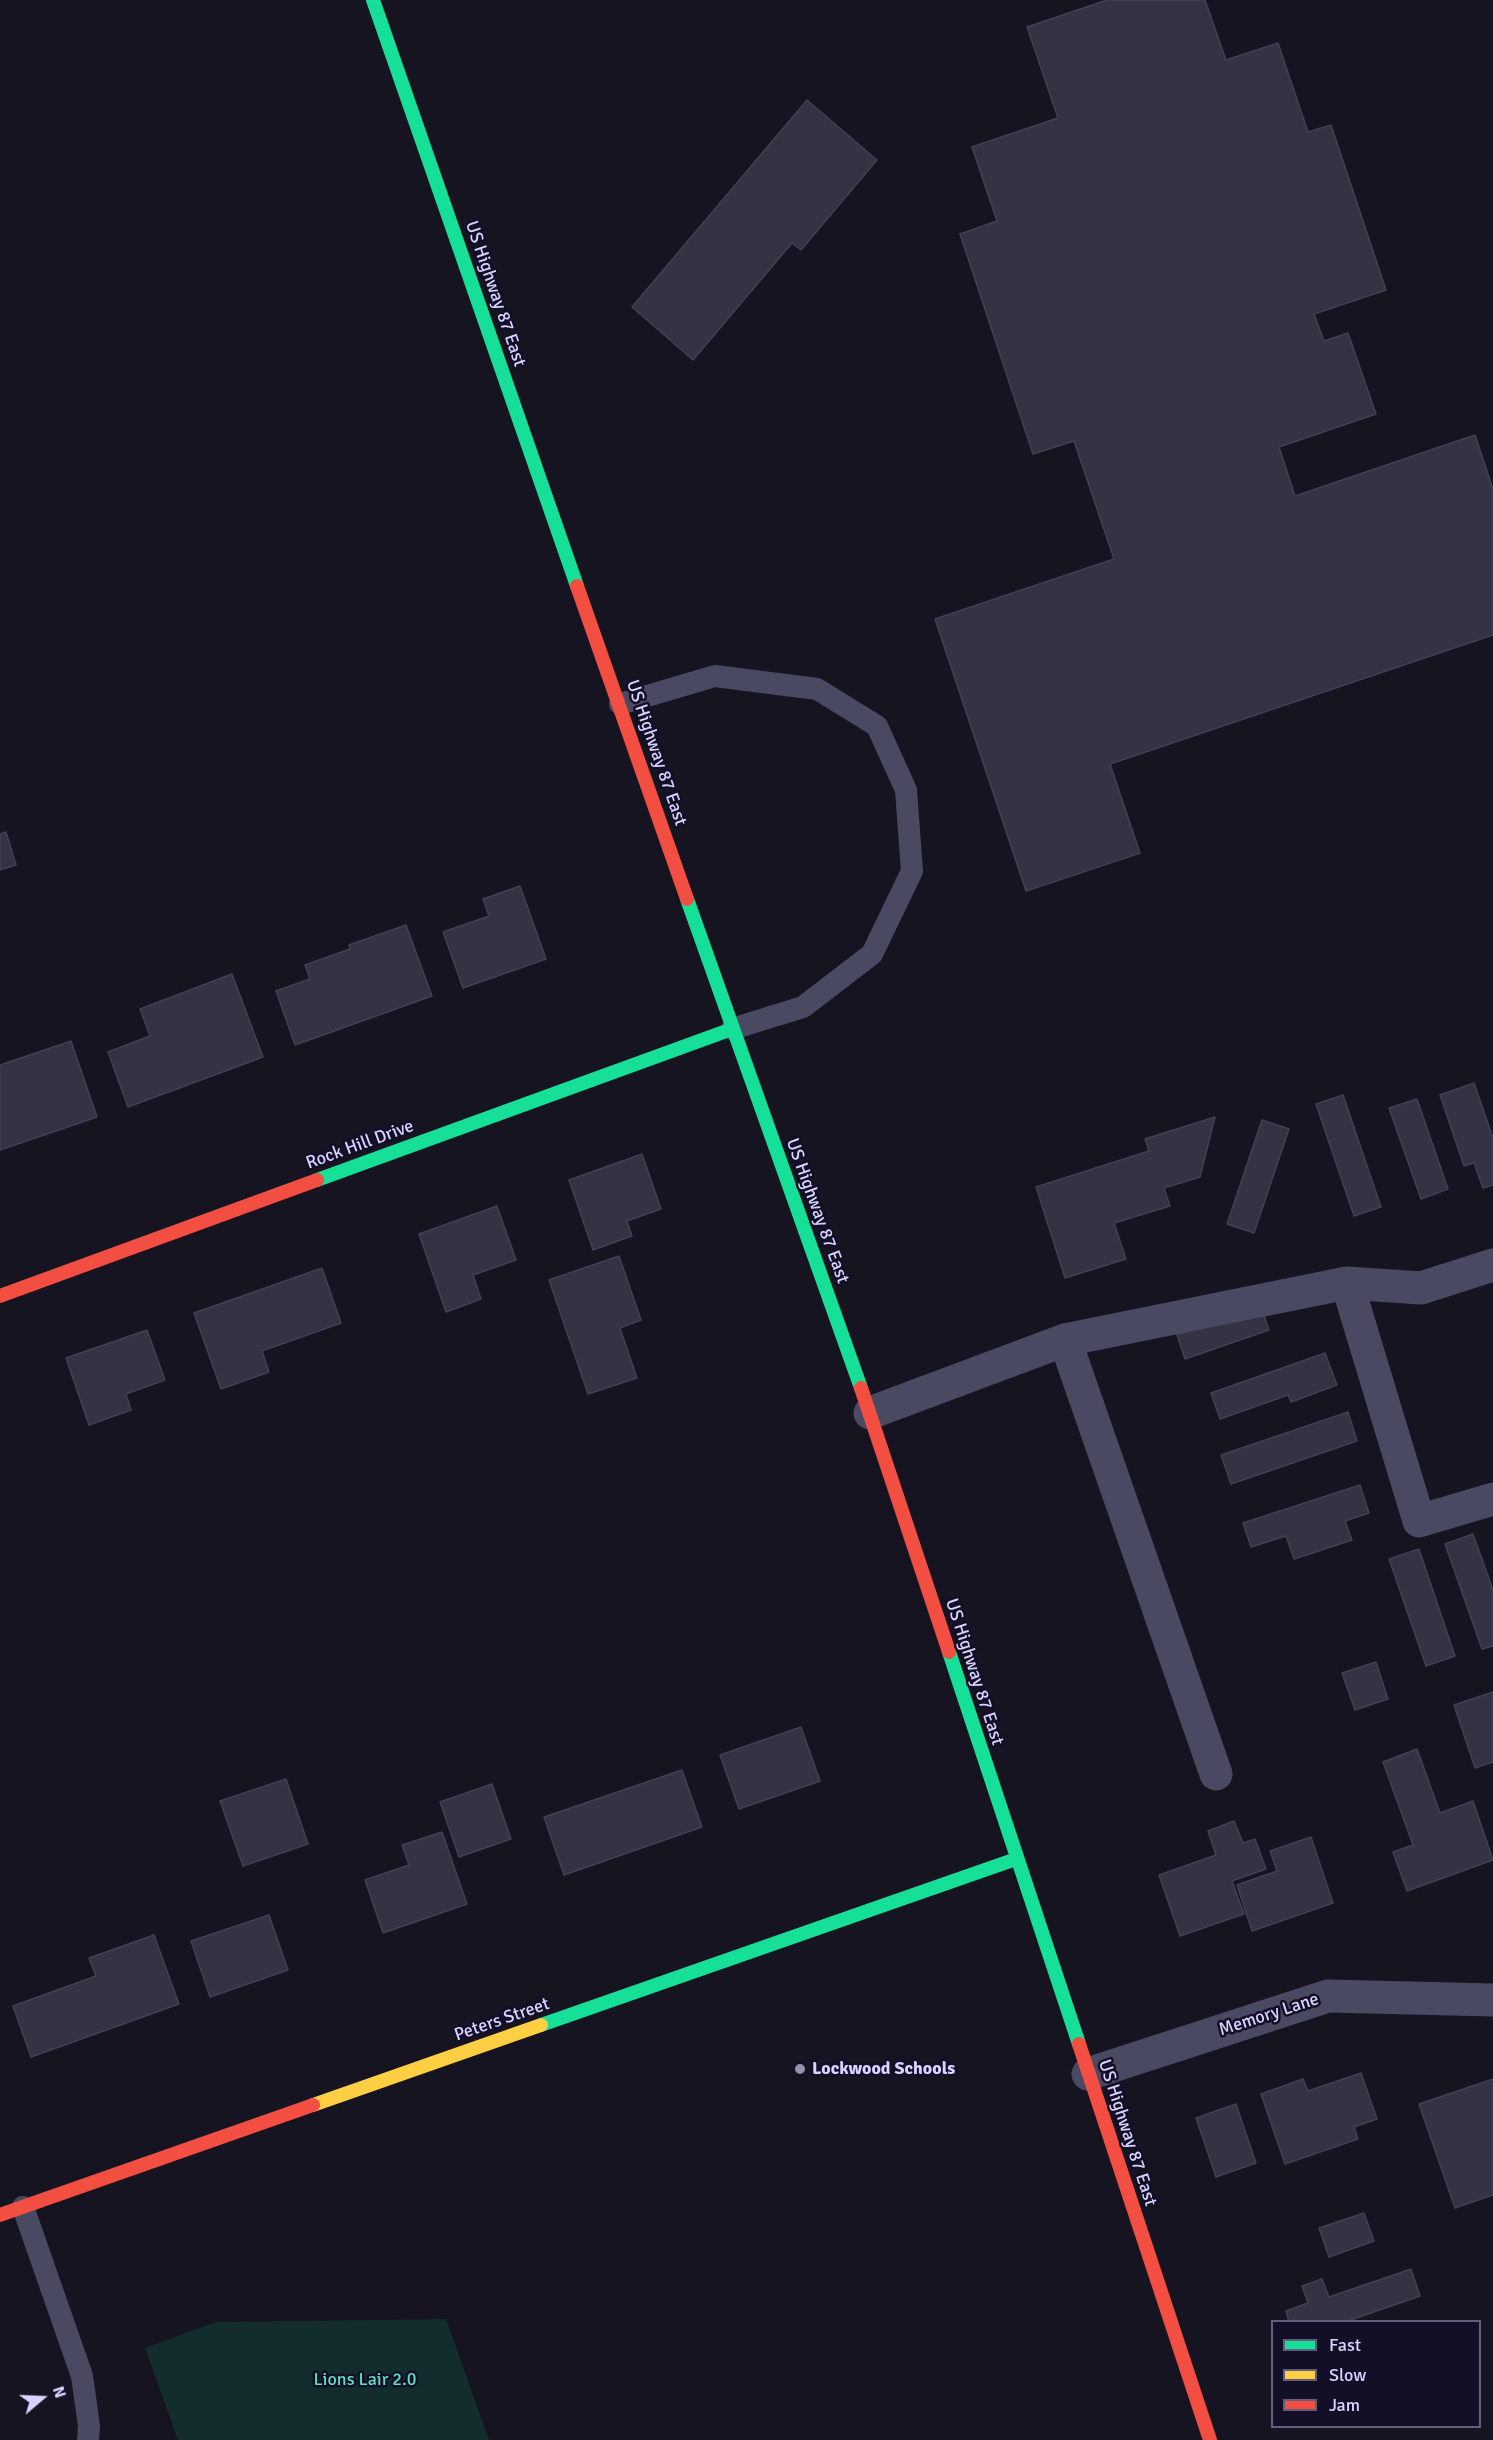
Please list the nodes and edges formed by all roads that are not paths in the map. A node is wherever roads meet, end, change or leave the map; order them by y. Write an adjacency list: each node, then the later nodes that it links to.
1 (374, 0): 2 (street, US Highway 87 East)
2 (620, 704): 3 (street, US Highway 87 East); 3 (lane)
3 (732, 1029): 6 (street, Rock Hill Drive); 8 (street, US Highway 87 East)
4 (1493, 1265): 5 (street)
5 (1347, 1283): 7 (street); 9 (street)
6 (0, 1296)
7 (1065, 1340): 8 (street); 10 (street)
8 (870, 1413): 11 (street, US Highway 87 East)
9 (1493, 1499)
10 (1216, 1774)
11 (1016, 1859): 13 (street, US Highway 87 East); 14 (street, Peters Street)
12 (1493, 2000): 13 (street, Memory Lane)
13 (1088, 2074): 17 (street, US Highway 87 East)
14 (23, 2207): 15 (street, Peters Street); 16 (lane)
15 (0, 2215)
16 (88, 2440)
17 (1210, 2440)

